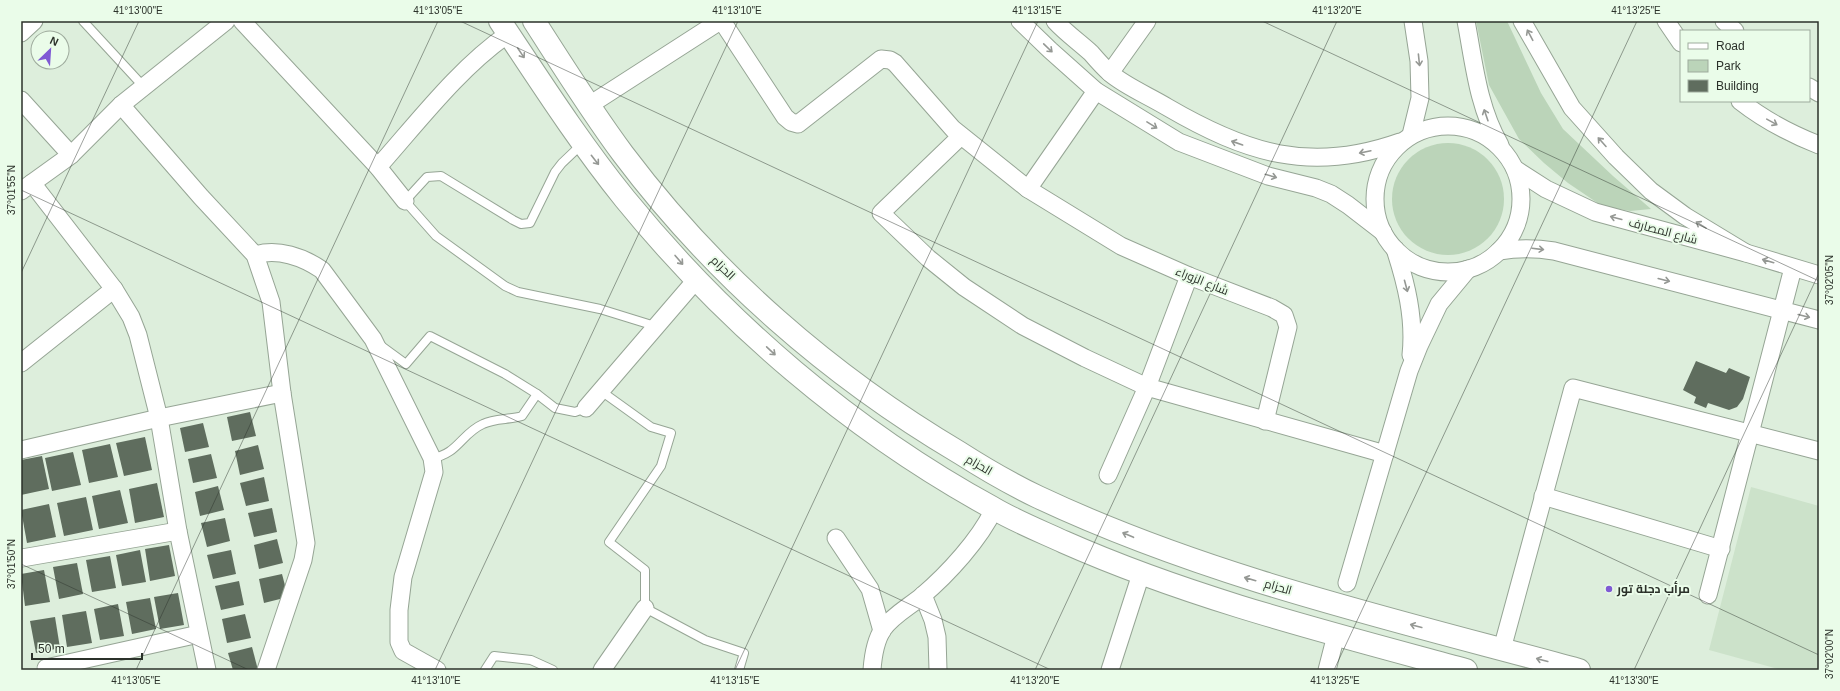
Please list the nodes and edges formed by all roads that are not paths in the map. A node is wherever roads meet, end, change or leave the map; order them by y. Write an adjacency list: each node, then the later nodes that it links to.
1 (34, 21): 17 (street)
2 (83, 21): 20 (lane)
3 (226, 21): 20 (street)
4 (242, 21): 34 (street)
5 (534, 21): 27 (main road, الحزام)
6 (721, 21): 27 (street); 28 (street, شارع الزوراء)
7 (1020, 21): 22 (street, one-way to 22)
8 (1055, 21): 19 (street)
9 (1147, 21): 19 (street)
10 (1413, 21): 29 (street, one-way to 29)
11 (1466, 21): 32 (street, one-way to 11)
12 (1522, 21): 42 (street, one-way to 12)
13 (1666, 21): 18 (street)
14 (1724, 21): 16 (street)
15 (504, 27): 30 (main road, one-way to 30); 34 (street)
16 (1733, 30)
17 (21, 33)
18 (1680, 42)
19 (1110, 73): 29 (street, one-way to 19)
20 (143, 86): 26 (street)
21 (1810, 88): 23 (street)
22 (1096, 91): 37 (street); 39 (street, one-way to 39)
23 (1819, 93)
24 (21, 100): 33 (street)
25 (1741, 102): 31 (street, one-way to 31)
26 (121, 105): 33 (street); 43 (street)
27 (588, 106): 83 (main road, الحزام, one-way to 27)
28 (961, 136): 37 (street, شارع الزوراء); 56 (street)
29 (1407, 138): 32 (street); 39 (street)
30 (582, 144): 38 (lane); 48 (main road, one-way to 48)
31 (1819, 145)
32 (1503, 150): 35 (street)
33 (71, 155): 36 (street)
34 (378, 167): 38 (street)
35 (1515, 169): 41 (street); 42 (street, شارع المصارف, one-way to 35)
36 (27, 187): 49 (street)
37 (1028, 189): 47 (street, شارع الزوراء)
38 (405, 201): 52 (lane)
39 (1384, 232): 40 (street)
40 (1395, 249): 45 (street); 55 (street, one-way to 55)
41 (1500, 251): 45 (street); 50 (street, one-way to 50)
42 (1746, 253): 44 (street, شارع المصارف, one-way to 42)
43 (255, 254): 53 (street); 58 (street)
44 (1793, 268): 46 (street, شارع المصارف); 50 (street)
45 (1468, 269): 55 (street)
46 (1819, 275)
47 (1189, 276): 56 (street); 62 (street, شارع الزوراء)
48 (696, 280): 52 (street); 70 (main road, one-way to 70)
49 (114, 289): 54 (street); 61 (street)
50 (1783, 310): 51 (street, one-way to 51); 63 (street)
51 (1819, 320)
52 (655, 326): 57 (street)
53 (373, 339): 59 (lane); 67 (street)
54 (21, 363)
55 (1409, 371): 66 (street)
56 (1147, 387): 62 (street); 68 (street)
57 (601, 391): 60 (street); 79 (lane)
58 (282, 393): 61 (street); 86 (street)
59 (537, 394): 60 (lane); 67 (lane)
60 (586, 408)
61 (158, 418): 64 (street); 71 (street)
62 (1265, 420): 66 (street)
63 (1751, 434): 65 (street); 69 (street); 73 (street)
64 (21, 450)
65 (1819, 451)
66 (1385, 454): 76 (street)
67 (432, 458): 87 (street)
68 (1108, 475)
69 (1544, 496): 73 (street); 83 (street)
70 (994, 509): 75 (main road); 77 (street)
71 (178, 531): 74 (street); 81 (street)
72 (836, 538): 80 (street)
73 (1721, 549): 78 (street)
74 (22, 558)
75 (1141, 574): 82 (main road); 94 (street)
76 (1348, 583)
77 (923, 595): 80 (street); 93 (street)
78 (1708, 595)
79 (645, 608): 90 (street); 91 (lane)
80 (882, 630): 92 (street)
81 (199, 634): 84 (street); 85 (street)
82 (1336, 635): 95 (street); 96 (main road)
83 (1502, 649): 97 (main road, الحزام, one-way to 83)
84 (46, 668)
85 (207, 670)
86 (266, 670)
87 (437, 670)
88 (485, 670): 89 (lane)
89 (553, 670)
90 (602, 670)
91 (739, 670)
92 (872, 670)
93 (938, 670)
94 (1110, 670)
95 (1327, 670)
96 (1466, 670)
97 (1579, 670)

